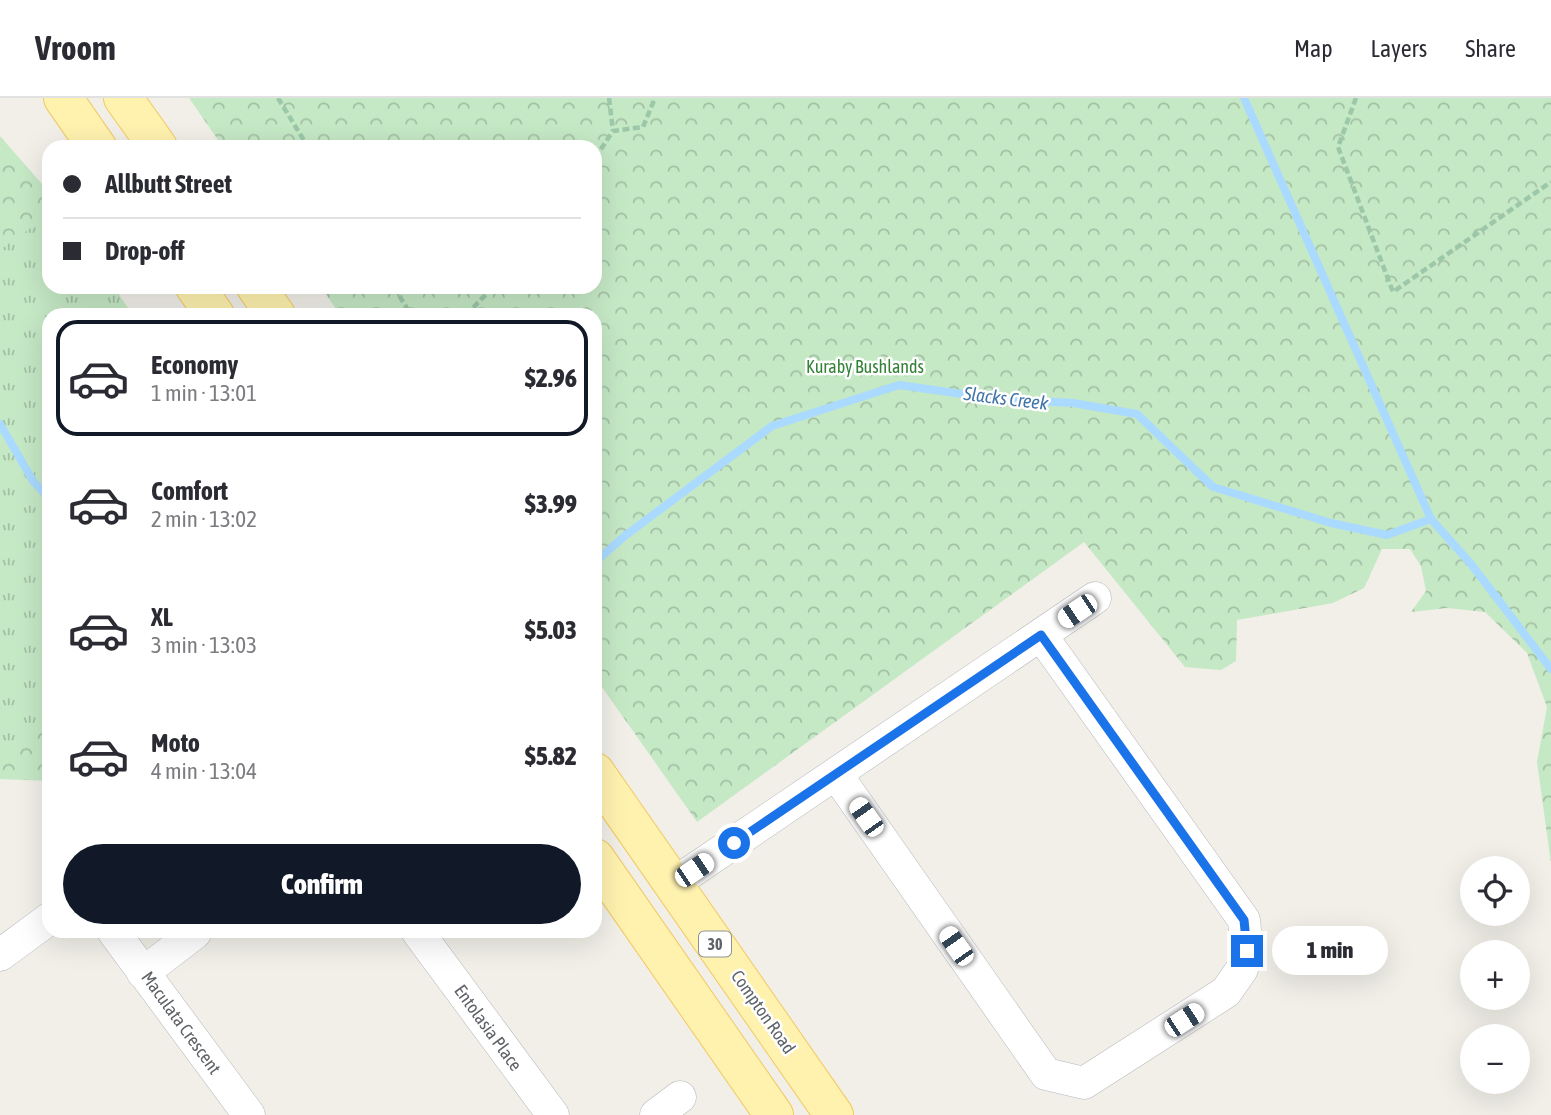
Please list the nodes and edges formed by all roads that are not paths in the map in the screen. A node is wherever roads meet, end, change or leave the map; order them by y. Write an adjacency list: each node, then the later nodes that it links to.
1 (62, 98): 3 (main road)
2 (124, 98): 4 (main road)
3 (92, 140)
4 (153, 140)
5 (1095, 598): 6 (street)
6 (1041, 635): 7 (street); 7 (street)
7 (836, 774): 10 (street)
8 (602, 782): 10 (main road, Compton Road / 30)
9 (602, 868): 19 (main road)
10 (673, 884): 20 (main road, Compton Road / 30)
11 (42, 924): 15 (street)
12 (118, 938): 16 (street, Maculata Crescent)
13 (189, 938): 16 (street)
14 (429, 938): 18 (street, Entolasia Place)
15 (0, 955)
16 (144, 973): 17 (street, Maculata Crescent)
17 (249, 1115)
18 (552, 1115)
19 (774, 1115)
20 (834, 1115)

